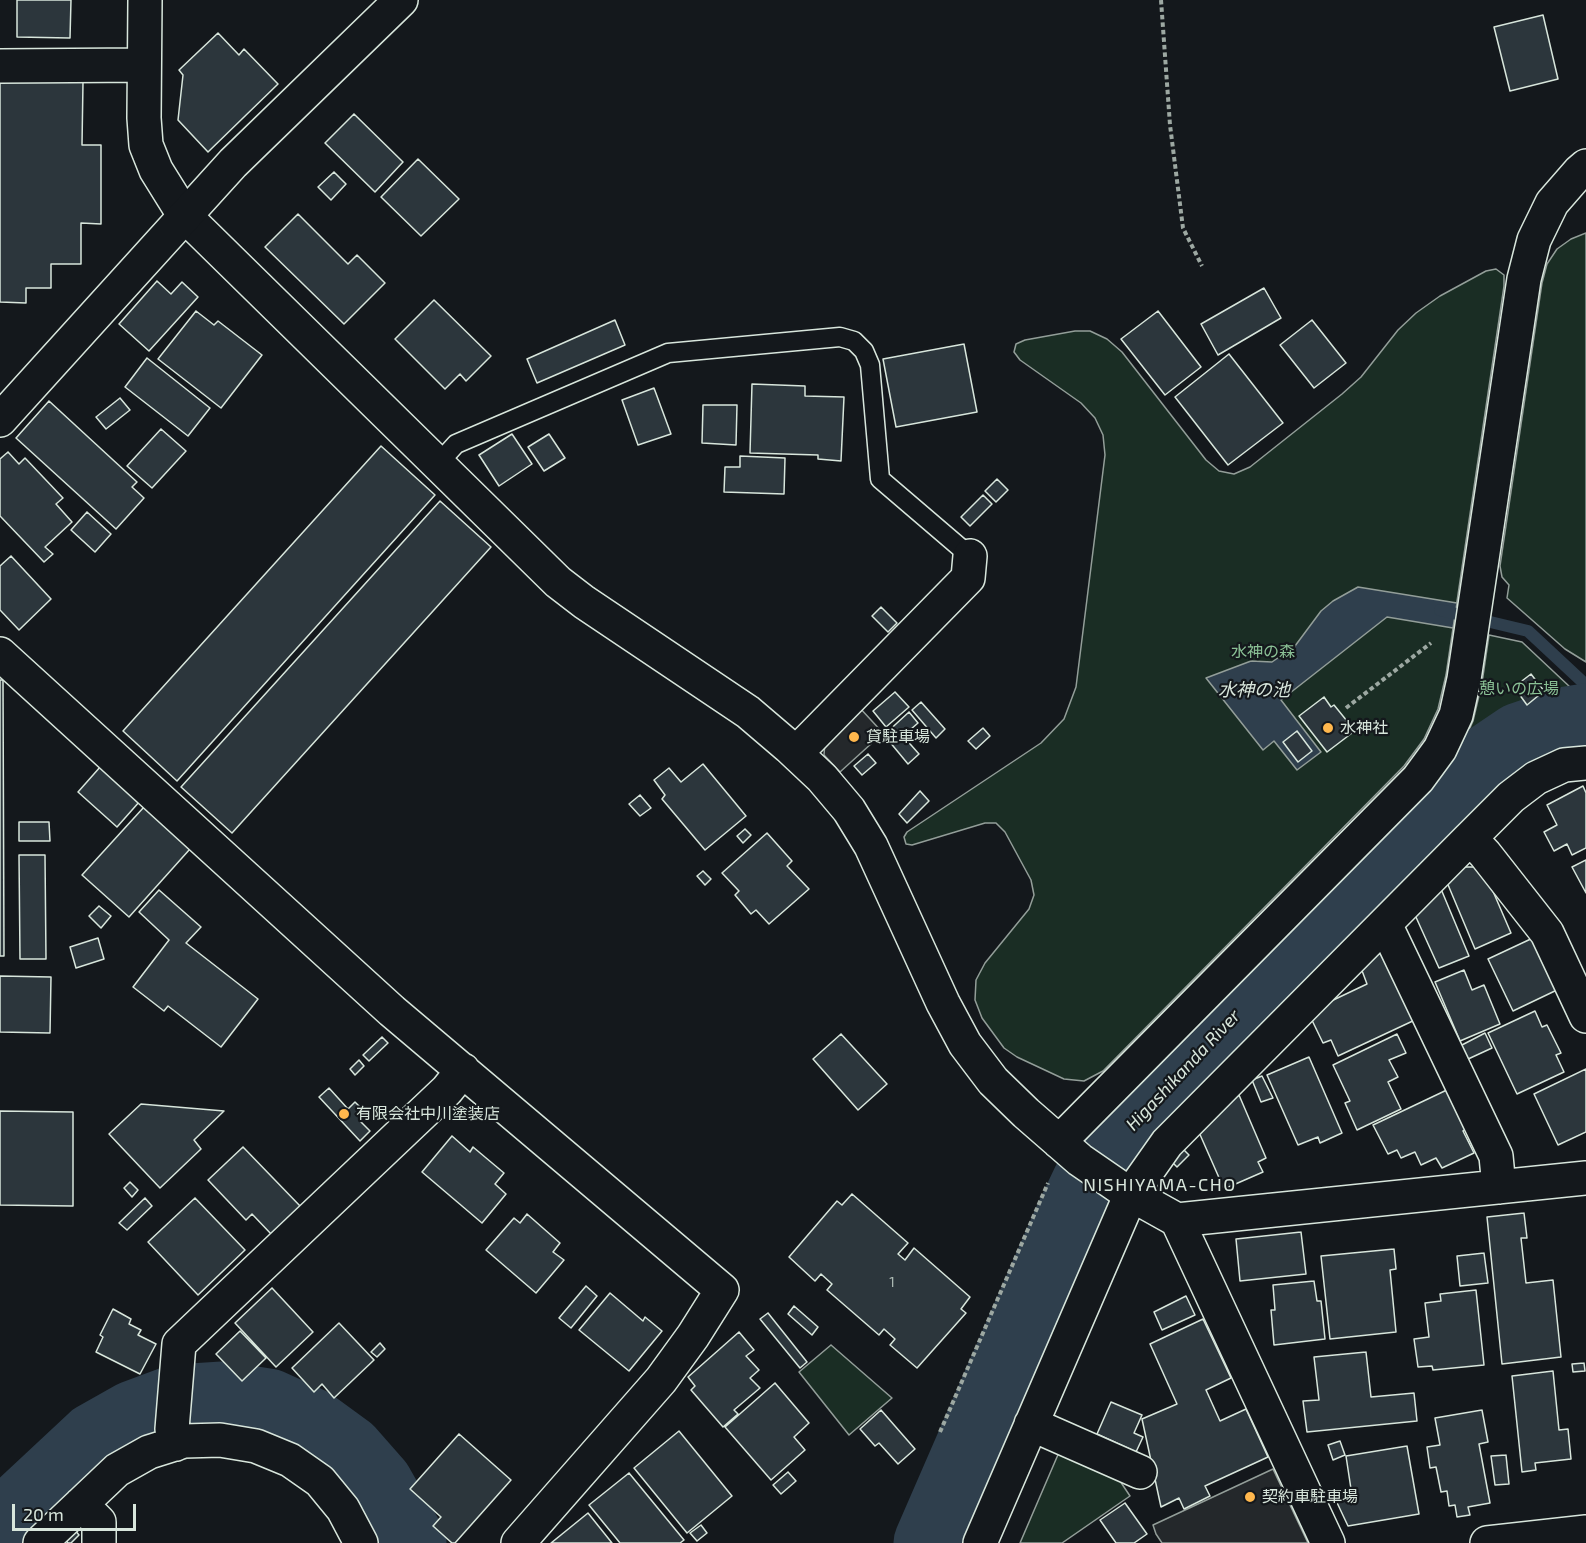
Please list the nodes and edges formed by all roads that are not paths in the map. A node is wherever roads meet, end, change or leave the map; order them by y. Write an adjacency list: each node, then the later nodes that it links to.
1 (145, 0): 3 (street)
2 (401, 0): 6 (street)
3 (144, 65): 4 (street); 6 (street)
4 (0, 66)
5 (1586, 166): 17 (street)
6 (184, 215): 7 (street); 8 (street)
7 (0, 420)
8 (437, 465): 9 (lane); 11 (street)
9 (970, 556): 11 (street)
10 (0, 654): 16 (street)
11 (796, 753): 17 (street)
12 (1586, 763): 13 (street)
13 (1470, 838): 14 (street); 15 (street)
14 (1385, 924): 19 (street); 20 (street)
15 (1586, 1016)
16 (463, 1070): 23 (street); 30 (street)
17 (1069, 1151): 20 (street)
18 (1586, 1178): 19 (street)
19 (1499, 1187): 21 (street)
20 (1128, 1192): 21 (street); 22 (street)
21 (1177, 1220): 32 (street)
22 (1031, 1424): 24 (street); 31 (street)
23 (174, 1436): 25 (street); 29 (street)
24 (1140, 1472)
25 (81, 1504): 27 (street); 28 (street)
26 (1586, 1532): 33 (street)
27 (40, 1543)
28 (99, 1543)
29 (361, 1543)
30 (518, 1543)
31 (980, 1543)
32 (1328, 1543)
33 (1487, 1543)

